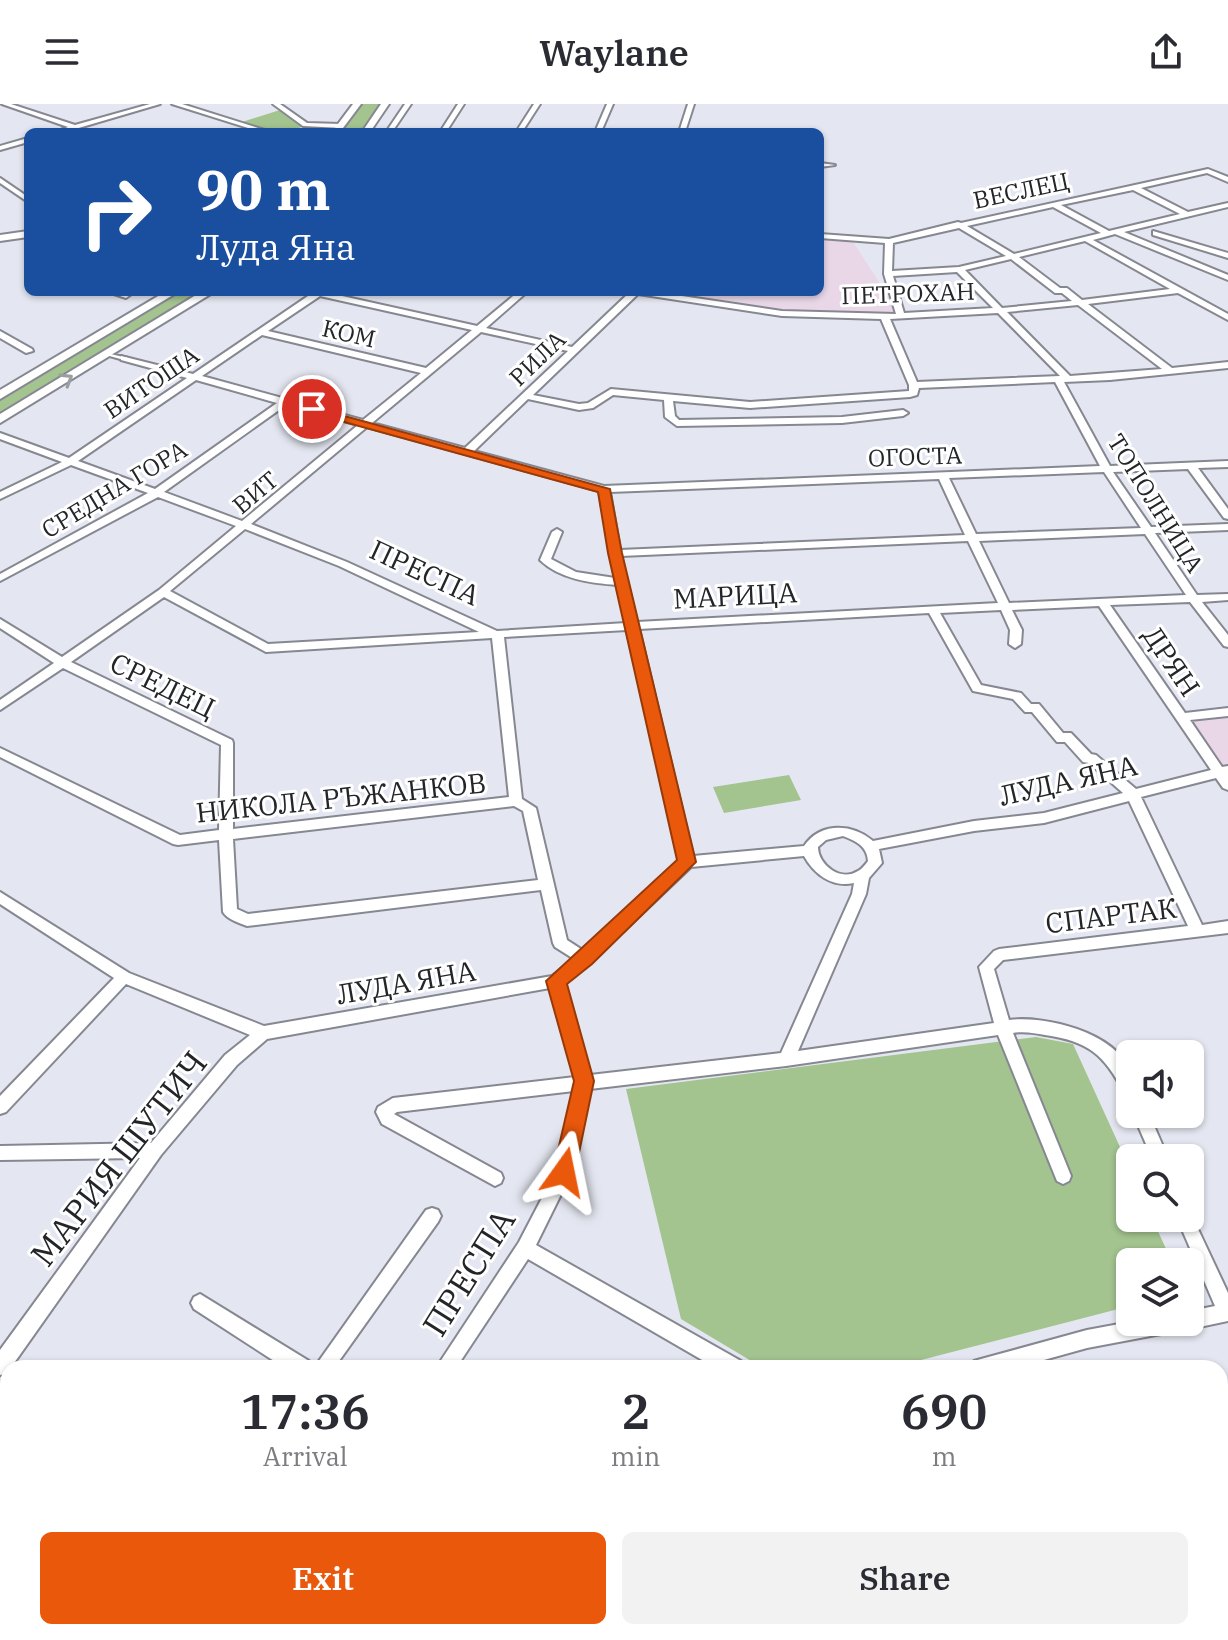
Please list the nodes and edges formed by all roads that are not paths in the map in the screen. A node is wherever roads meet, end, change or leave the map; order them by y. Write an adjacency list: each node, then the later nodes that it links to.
1 (5, 104): 14 (street)
2 (154, 104): 14 (street)
3 (175, 104): 16 (street)
4 (276, 104): 13 (street)
5 (357, 104): 19 (street)
6 (385, 104): 20 (street)
7 (408, 104): 12 (street)
8 (461, 104): 23 (street)
9 (537, 104): 24 (street)
10 (610, 104): 25 (street)
11 (691, 104): 26 (street)
12 (395, 123): 21 (street); 22 (street)
13 (305, 125): 17 (street); 18 (street)
14 (75, 127): 15 (street)
15 (72, 128)
16 (255, 128)
17 (300, 128)
18 (330, 128)
19 (340, 128)
20 (370, 128)
21 (373, 128)
22 (392, 128)
23 (446, 128)
24 (522, 128)
25 (600, 128)
26 (683, 128)
27 (24, 142): 28 (street)
28 (0, 148)
29 (824, 165): 30 (street)
30 (831, 165)
31 (0, 180): 34 (street)
32 (1228, 180): 33 (street, ВЕСЛЕЦ)
33 (1133, 187): 35 (street, ВЕСЛЕЦ); 37 (street)
34 (24, 197)
35 (1053, 204): 38 (street, ВЕСЛЕЦ); 39 (street)
36 (1228, 205): 37 (street)
37 (1188, 215): 39 (street)
38 (958, 224): 45 (street, ВЕСЛЕЦ); 46 (street)
39 (1113, 233): 44 (street); 50 (street)
40 (1156, 233): 47 (street)
41 (24, 235): 43 (street)
42 (824, 236): 45 (street, ВЕСЛЕЦ)
43 (0, 238)
44 (1086, 239): 46 (street); 51 (street)
45 (889, 241): 49 (street)
46 (1012, 256): 48 (street); 59 (street)
47 (1228, 256)
48 (959, 269): 49 (street); 60 (street, ТОПОЛНИЦА)
49 (888, 274): 62 (street)
50 (1228, 278)
51 (1179, 290): 59 (street, ПЕТРОХАН); 63 (street)
52 (166, 296): 77 (street)
53 (202, 296): 69 (street)
54 (311, 296): 65 (street, ВИТОША)
55 (335, 296): 64 (street)
56 (518, 296): 64 (street, ВИТ)
57 (633, 296): 67 (street, РИЛА)
58 (665, 296): 61 (street, ПЕТРОХАН)
59 (1081, 303): 60 (street, ПЕТРОХАН); 72 (street)
60 (998, 309): 62 (street, ПЕТРОХАН); 75 (street, ТОПОЛНИЦА)
61 (884, 315): 62 (street, ПЕТРОХАН); 76 (street)
62 (901, 316)
63 (1228, 317)
64 (480, 329): 67 (street); 73 (street, ВИТ)
65 (259, 332): 73 (street, КОМ); 74 (street, ВИТОША)
66 (0, 334): 68 (street)
67 (575, 350): 78 (street, РИЛА)
68 (29, 351)
69 (108, 354): 70 (street); 82 (street, one-way to 69)
70 (124, 358): 74 (street, ОГОСТА)
71 (1228, 365): 72 (street)
72 (1169, 370): 75 (street)
73 (429, 372): 83 (street, ВИТ)
74 (195, 376): 80 (street, ОГОСТА); 86 (street, ВИТОША)
75 (1064, 380): 76 (street); 89 (street, ТОПОЛНИЦА)
76 (914, 385): 79 (street)
77 (0, 395)
78 (526, 396): 79 (street); 85 (street, РИЛА)
79 (668, 396): 81 (street)
80 (285, 401): 83 (street, ОГОСТА); 92 (street, СРЕДНА ГОРА)
81 (903, 413)
82 (0, 419)
83 (365, 424): 85 (street, ОГОСТА); 95 (street, ВИТ)
84 (0, 436): 86 (street, ПРЕСПА)
85 (467, 452): 91 (street, ОГОСТА)
86 (70, 462): 92 (street, ПРЕСПА); 93 (street, ВИТОША)
87 (1228, 464): 88 (street, ОГОСТА)
88 (1190, 465): 89 (street, ОГОСТА); 94 (street)
89 (1106, 468): 90 (street, ОГОСТА); 97 (street, ТОПОЛНИЦА)
90 (942, 475): 91 (street, ОГОСТА); 99 (street)
91 (604, 489): 100 (street)
92 (155, 494): 95 (street, ПРЕСПА); 101 (street, СРЕДНА ГОРА)
93 (0, 496)
94 (1228, 516)
95 (245, 527): 103 (street, ВИТ); 111 (street, ПРЕСПА)
96 (1228, 527): 97 (street)
97 (1147, 530): 99 (street); 105 (street, ТОПОЛНИЦА)
98 (557, 532): 102 (street)
99 (971, 537): 100 (street); 107 (street)
100 (615, 553): 102 (street)
101 (0, 578)
102 (622, 582): 110 (street)
103 (163, 592): 111 (street, МАРИЦА); 114 (street, ВИТ)
104 (1228, 597): 105 (street, МАРИЦА)
105 (1194, 599): 106 (street, МАРИЦА); 112 (street, ТОПОЛНИЦА)
106 (1103, 603): 107 (street, МАРИЦА); 117 (street, ДРЯН)
107 (1003, 607): 108 (street, МАРИЦА); 113 (street)
108 (933, 610): 110 (street, МАРИЦА); 121 (street)
109 (0, 623): 114 (street, СРЕДЕЦ)
110 (633, 625): 111 (street, МАРИЦА); 126 (street)
111 (498, 635): 122 (street, ПРЕСПА)
112 (1228, 643)
113 (1015, 644)
114 (63, 663): 115 (street, ВИТ); 123 (street, СРЕДЕЦ)
115 (0, 706)
116 (1228, 712): 117 (street)
117 (1182, 717): 119 (street, ДРЯН)
118 (0, 752): 123 (street, НИКОЛА РЪЖАНКОВ)
119 (1223, 771): 120 (street, ДРЯН); 121 (street, ЛУДА ЯНА)
120 (1228, 785)
121 (1132, 793): 124 (street, ЛУДА ЯНА); 131 (street)
122 (516, 801): 123 (street, НИКОЛА РЪЖАНКОВ); 128 (street, ПРЕСПА)
123 (226, 834): 128 (street)
124 (871, 846): 125 (street); 127 (street)
125 (809, 851): 126 (street); 127 (street)
126 (687, 862): 132 (street, ЛУДА ЯНА)
127 (862, 876): 137 (street)
128 (546, 884): 132 (street, ПРЕСПА)
129 (0, 897): 133 (street)
130 (1228, 927): 131 (street, СПАРТАК)
131 (1198, 931): 135 (street, СПАРТАК)
132 (585, 959): 134 (street, ЛУДА ЯНА)
133 (124, 977): 136 (street); 140 (street)
134 (556, 981): 136 (street, ЛУДА ЯНА); 139 (street, ПРЕСПА)
135 (1003, 1027): 137 (street); 138 (street); 143 (street)
136 (263, 1033): 141 (street, МАРИЯ ШУТИЧ)
137 (786, 1059): 139 (street)
138 (1116, 1062)
139 (584, 1081): 144 (street); 147 (street, ПРЕСПА)
140 (0, 1107)
141 (155, 1150): 142 (street); 152 (street, МАРИЯ ШУТИЧ)
142 (0, 1153)
143 (1063, 1176)
144 (495, 1178)
145 (432, 1216): 154 (street)
146 (1192, 1232): 149 (street)
147 (525, 1248): 155 (street, ПРЕСПА); 156 (street)
148 (200, 1303): 153 (street)
149 (1228, 1312): 150 (street)
150 (1204, 1317)
151 (1116, 1334): 157 (street)
152 (4, 1360)
153 (289, 1360)
154 (329, 1360)
155 (450, 1360)
156 (720, 1360)
157 (1010, 1360)

